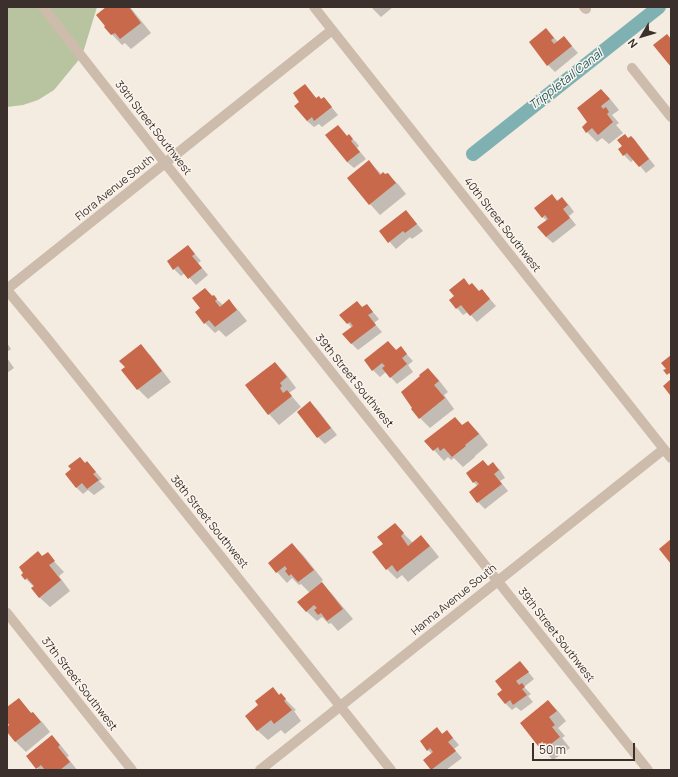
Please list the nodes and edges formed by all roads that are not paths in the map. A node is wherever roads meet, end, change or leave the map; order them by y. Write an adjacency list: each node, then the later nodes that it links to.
1 (42, 7): 6 (street, 39th Street Southwest)
2 (314, 7): 3 (street, 40th Street Southwest)
3 (332, 30): 6 (street, Flora Avenue South); 8 (street, 40th Street Southwest)
4 (632, 68): 5 (street)
5 (671, 117)
6 (166, 163): 7 (street, Flora Avenue South); 10 (street, 39th Street Southwest)
7 (7, 290): 12 (street, 38th Street Southwest)
8 (664, 449): 9 (street, 40th Street Southwest); 10 (street, Hanna Avenue South)
9 (671, 458)
10 (498, 581): 12 (street, Hanna Avenue South); 16 (street, 39th Street Southwest)
11 (7, 613): 13 (street, 37th Street Southwest)
12 (340, 706): 14 (street, Hanna Avenue South); 15 (street, 38th Street Southwest)
13 (132, 770)
14 (260, 770)
15 (391, 770)
16 (648, 770)

